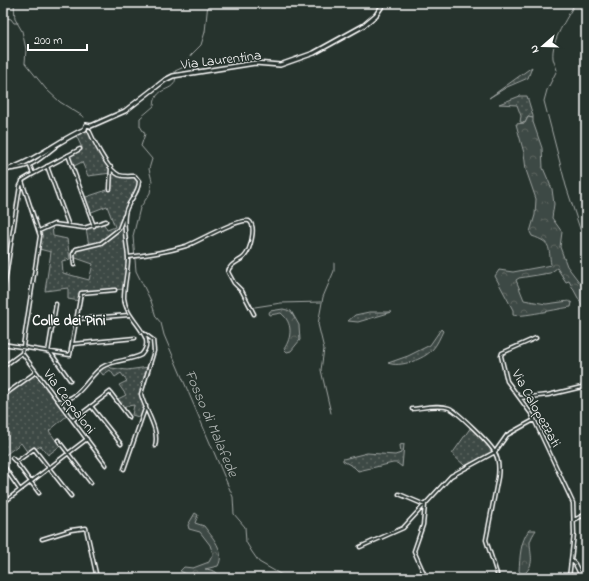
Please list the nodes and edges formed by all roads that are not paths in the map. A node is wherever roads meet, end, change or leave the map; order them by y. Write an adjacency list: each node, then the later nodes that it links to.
1 (384, 3): 6 (main road, Via Laurentina)
2 (551, 3): 4 (street)
3 (578, 3): 5 (street)
4 (548, 5)
5 (586, 5)
6 (91, 126): 7 (main road, Via Laurentina); 8 (main road)
7 (85, 129): 8 (main road); 9 (main road, Via Laurentina)
8 (89, 130): 14 (street)
9 (59, 143): 12 (street); 15 (main road, Via Laurentina)
10 (80, 149): 11 (street)
11 (68, 155): 13 (street); 25 (street)
12 (30, 166): 15 (street); 17 (street)
13 (47, 166): 17 (street); 24 (street)
14 (111, 166): 21 (street); 22 (street)
15 (19, 167): 16 (main road, Via Laurentina)
16 (5, 170)
17 (33, 174): 18 (street)
18 (22, 181): 19 (street); 20 (street)
19 (20, 187): 20 (street); 30 (street)
20 (24, 188): 26 (street)
21 (110, 189)
22 (125, 213): 27 (street); 28 (street)
23 (106, 221): 25 (street)
24 (69, 226): 25 (street); 26 (street)
25 (94, 226)
26 (39, 231): 40 (street)
27 (128, 257): 32 (street); 33 (street)
28 (74, 265)
29 (115, 290): 34 (street)
30 (3, 295)
31 (56, 304): 41 (street)
32 (254, 314)
33 (129, 315): 34 (street); 35 (street)
34 (77, 319): 39 (street)
35 (145, 334): 49 (street); 51 (street)
36 (135, 338): 39 (street)
37 (536, 338): 48 (street, Via Calopezzati)
38 (3, 344): 40 (street)
39 (73, 344): 41 (street)
40 (23, 348): 41 (street); 42 (street)
41 (49, 352): 45 (street)
42 (22, 353): 43 (street); 44 (street, Via Ceppaloni)
43 (3, 367)
44 (36, 372): 47 (street); 49 (street, Via Ceppaloni)
45 (70, 380)
46 (586, 386): 48 (street)
47 (3, 396)
48 (520, 398): 55 (street, Via Calopezzati)
49 (58, 401): 54 (street, Via Ceppaloni)
50 (91, 406): 53 (street); 54 (street); 58 (street)
51 (146, 406): 59 (street); 67 (street)
52 (412, 409): 60 (street)
53 (129, 417)
54 (73, 420): 56 (street, Via Ceppaloni)
55 (534, 420): 60 (street); 77 (street, Via Calopezzati)
56 (87, 439): 61 (street); 65 (street, Via Ceppaloni)
57 (58, 440): 61 (street)
58 (120, 444)
59 (155, 446)
60 (495, 452): 75 (street); 81 (street)
61 (68, 453): 66 (street); 69 (street)
62 (12, 458): 63 (street)
63 (16, 462): 66 (street); 68 (street)
64 (3, 465): 70 (street)
65 (106, 465)
66 (50, 468): 68 (street); 73 (street)
67 (124, 470)
68 (31, 482): 70 (street); 71 (street)
69 (91, 483)
70 (20, 490): 74 (street)
71 (39, 493)
72 (399, 494): 75 (street)
73 (71, 496)
74 (3, 503)
75 (425, 505): 79 (street); 83 (street)
76 (586, 514): 77 (street)
77 (574, 520): 80 (street, Via Calopezzati)
78 (42, 539): 82 (street)
79 (360, 547)
80 (571, 560): 84 (street, Via Calopezzati); 85 (street)
81 (497, 574)
82 (97, 578)
83 (426, 578)
84 (569, 578)
85 (582, 578)

